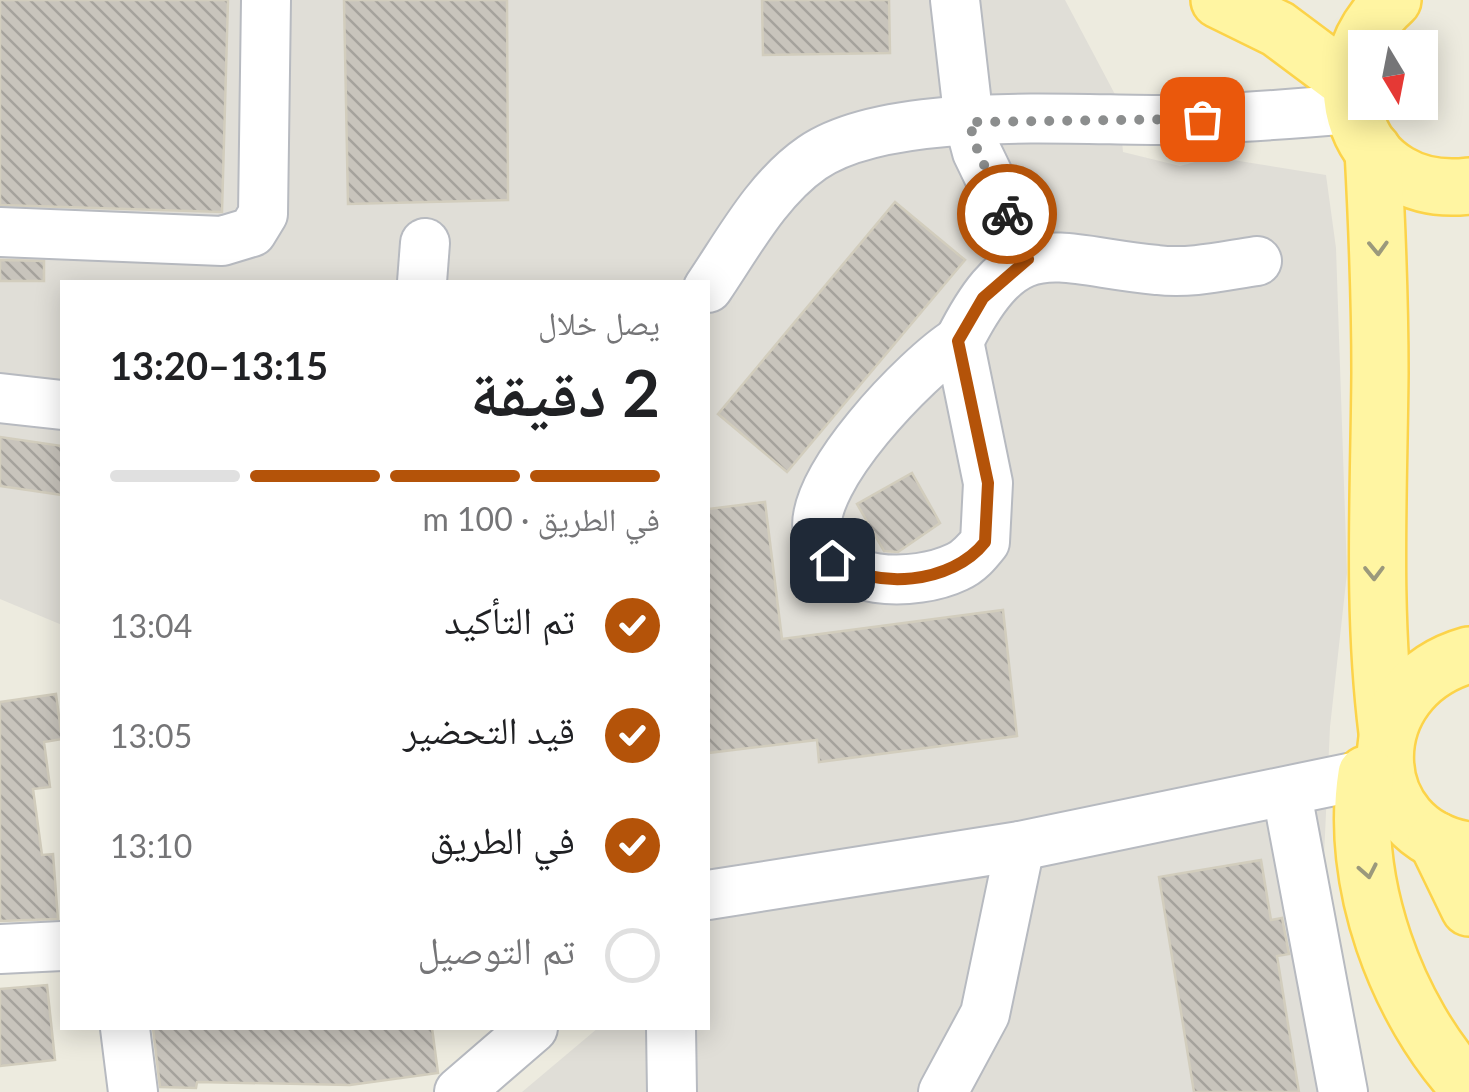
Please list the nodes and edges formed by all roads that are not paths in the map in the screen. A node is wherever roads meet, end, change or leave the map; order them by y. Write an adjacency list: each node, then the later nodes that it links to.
1 (266, 0): 12 (street)
2 (956, 0): 10 (street)
3 (1236, 7): 4 (main road); 6 (main road)
4 (1382, 10): 5 (main road)
5 (1367, 30)
6 (1348, 101)
7 (1348, 114): 10 (street)
8 (1359, 120): 20 (main road, one-way to 20)
9 (1363, 120): 11 (main road)
10 (969, 122): 13 (street); 15 (street)
11 (1469, 186)
12 (0, 232)
13 (1028, 259): 14 (street); 16 (street)
14 (1257, 260)
15 (710, 285)
16 (958, 341): 16 (street)
17 (0, 398): 18 (street)
18 (60, 405)
19 (1469, 655): 20 (main road)
20 (1380, 759): 21 (street); 22 (main road); 31 (main road, one-way to 31)
21 (1287, 794): 23 (street); 36 (street)
22 (1452, 845): 25 (main road)
23 (1020, 846): 24 (street); 35 (street)
24 (710, 895)
25 (1469, 908)
26 (60, 946): 27 (street)
27 (0, 949)
28 (125, 1030): 32 (street)
29 (531, 1030): 33 (street)
30 (671, 1030): 34 (street)
31 (1469, 1088)
32 (133, 1092)
33 (459, 1092)
34 (672, 1092)
35 (943, 1092)
36 (1344, 1092)

